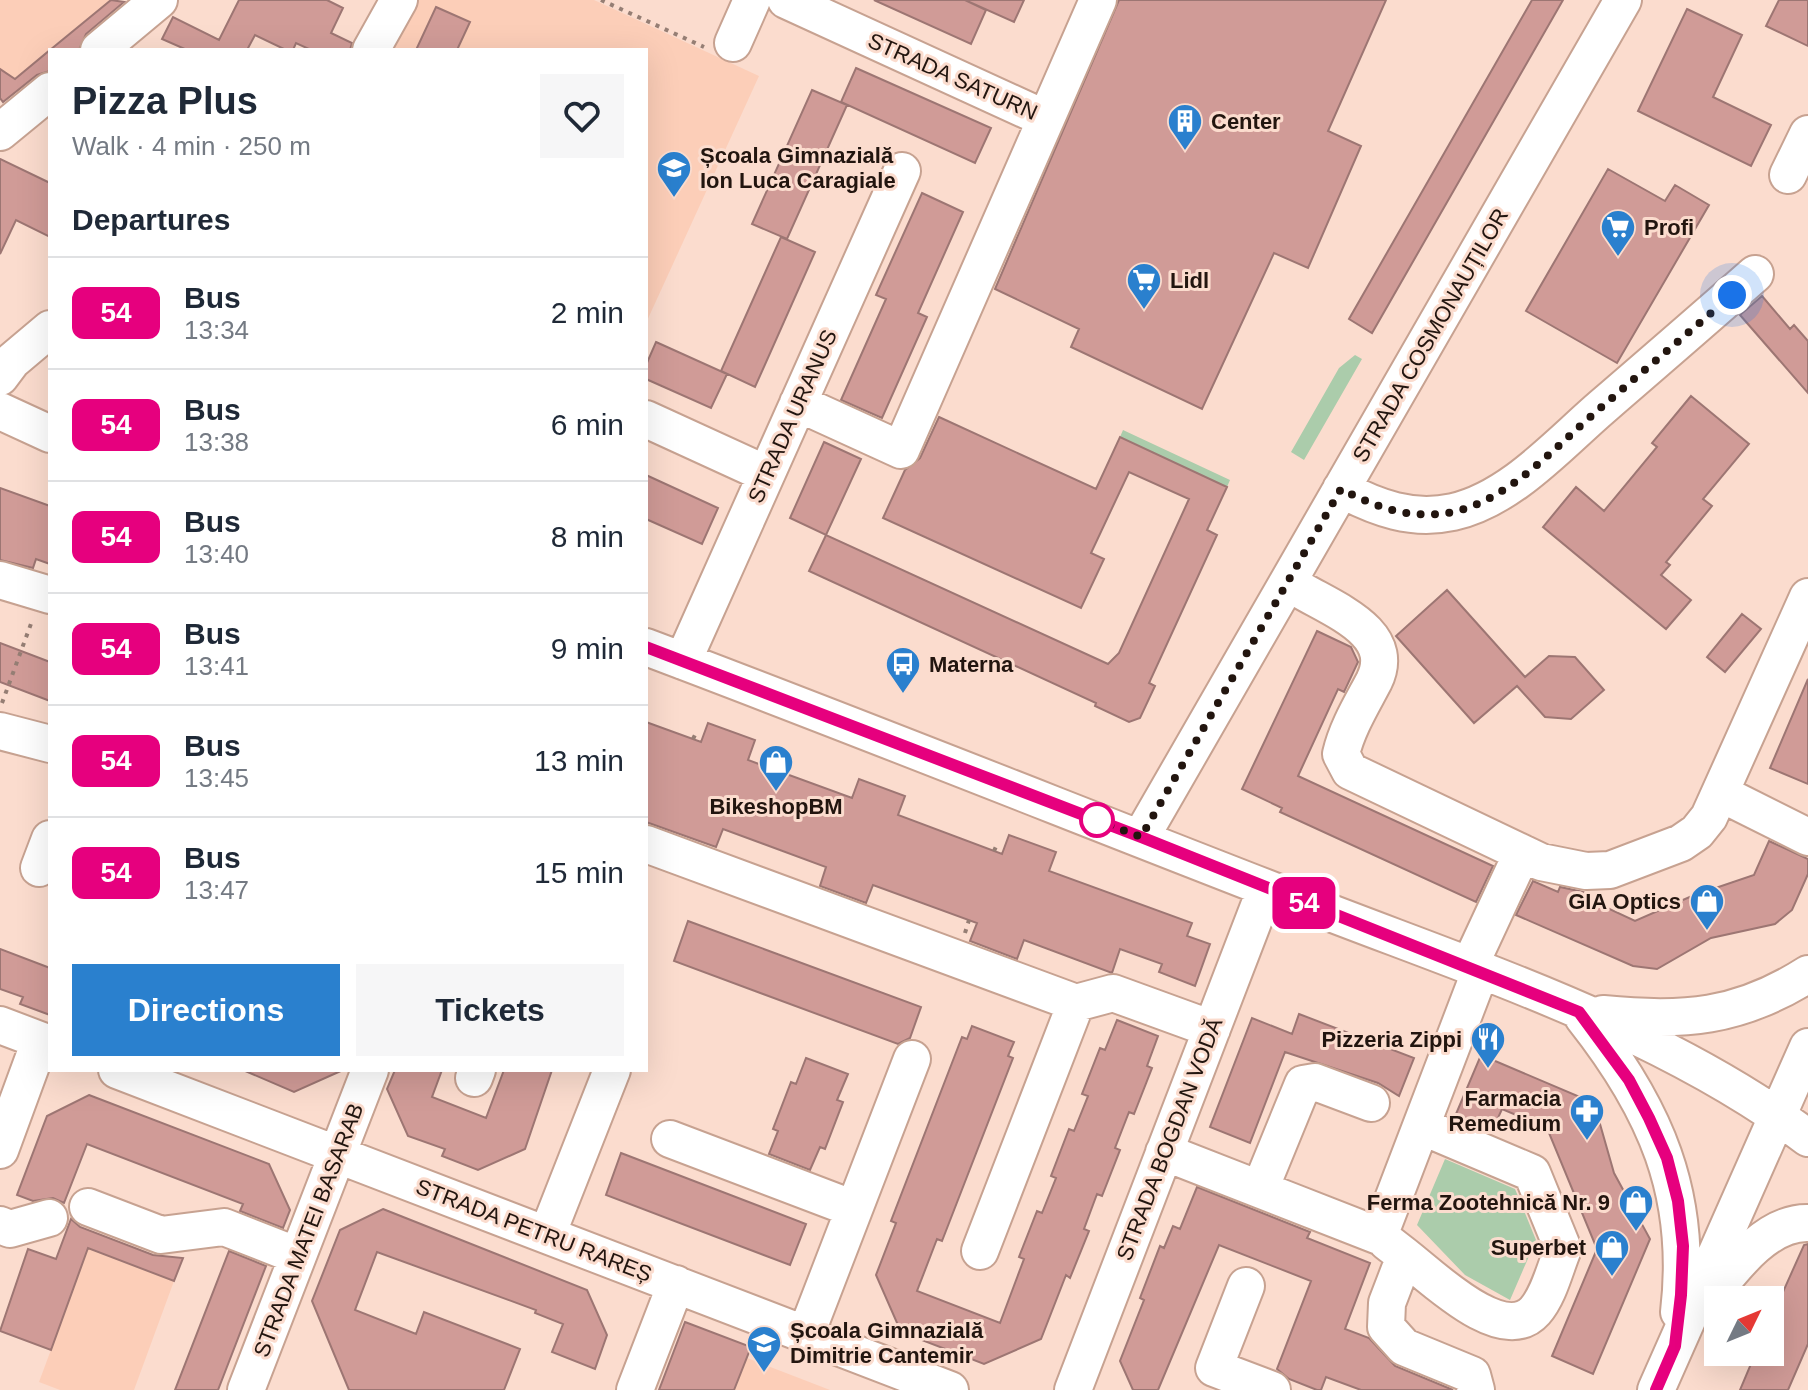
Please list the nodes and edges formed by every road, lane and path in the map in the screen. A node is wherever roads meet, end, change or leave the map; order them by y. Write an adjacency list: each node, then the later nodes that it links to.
1 (159, 0): 9 (street)
2 (601, 0): 8 (path)
3 (752, 0): 8 (street)
4 (786, 0): 12 (street, STRADA SATURN)
5 (1098, 0): 12 (street, STRADA SATURN)
6 (1623, 0): 25 (street, STRADA COSMONAUȚILOR)
7 (392, 2): 10 (street)
8 (733, 43)
9 (101, 48)
10 (372, 48)
11 (48, 92): 13 (street)
12 (1046, 119): 20 (street)
13 (4, 124)
14 (1808, 134): 16 (street)
15 (902, 171): 20 (street, STRADA URANUS)
16 (1788, 175)
17 (1755, 274): 25 (street)
18 (48, 331): 19 (street)
19 (0, 377)
20 (798, 403): 24 (street, STRADA URANUS)
21 (0, 411): 23 (street)
22 (648, 420): 24 (street)
23 (48, 433)
24 (766, 474): 31 (street, STRADA URANUS)
25 (1341, 489): 27 (street, STRADA COSMONAUȚILOR)
26 (0, 580): 28 (street)
27 (1288, 582): 38 (street, STRADA COSMONAUȚILOR); 43 (street)
28 (47, 594): 32 (path)
29 (1808, 597): 37 (street)
30 (648, 648): 31 (street)
31 (683, 661): 38 (street)
32 (0, 710)
33 (0, 731): 36 (street)
34 (697, 731): 35 (path)
35 (693, 739)
36 (48, 743)
37 (1720, 793): 39 (street); 43 (street)
38 (1141, 837): 44 (street)
39 (1808, 837)
40 (998, 842): 42 (path)
41 (648, 845): 47 (street)
42 (994, 851)
43 (1522, 853): 45 (street)
44 (1266, 888): 45 (street); 50 (street, STRADA BOGDAN VODĂ)
45 (1475, 970): 48 (street); 59 (street)
46 (1808, 974): 48 (street)
47 (1076, 1003): 50 (street); 73 (street)
48 (1579, 1012): 58 (street); 78 (street)
49 (0, 1025): 51 (street)
50 (1212, 1029): 63 (street, STRADA BOGDAN VODĂ)
51 (45, 1042): 62 (street)
52 (1808, 1047): 58 (street)
53 (912, 1059): 67 (street)
54 (126, 1072): 64 (street, STRADA PETRU RAREȘ)
55 (369, 1072): 64 (street, STRADA MATEI BASARAB)
56 (611, 1072): 71 (street)
57 (1371, 1103): 65 (street)
58 (1777, 1116): 60 (street); 78 (street)
59 (1421, 1126): 72 (street); 72 (street)
60 (1808, 1138)
61 (670, 1139): 67 (street)
62 (0, 1150)
63 (1164, 1152): 65 (street); 82 (street, STRADA BOGDAN VODĂ)
64 (337, 1155): 71 (street, STRADA PETRU RAREȘ); 74 (street, STRADA MATEI BASARAB)
65 (1260, 1189): 72 (street)
66 (88, 1207): 74 (street)
67 (854, 1209): 77 (street)
68 (49, 1218): 70 (street)
69 (1808, 1223): 78 (street)
70 (0, 1225)
71 (547, 1235): 75 (street, STRADA PETRU RAREȘ)
72 (1392, 1246): 84 (street)
73 (980, 1251)
74 (298, 1256): 79 (street, STRADA MATEI BASARAB)
75 (676, 1284): 77 (street, STRADA PETRU RAREȘ); 80 (street)
76 (1246, 1286): 83 (street)
77 (806, 1334): 81 (street, STRADA PETRU RAREȘ)
78 (1675, 1346): 85 (street)
79 (246, 1390)
80 (635, 1390)
81 (950, 1390)
82 (1073, 1390)
83 (1272, 1390)
84 (1476, 1390)
85 (1656, 1390)

